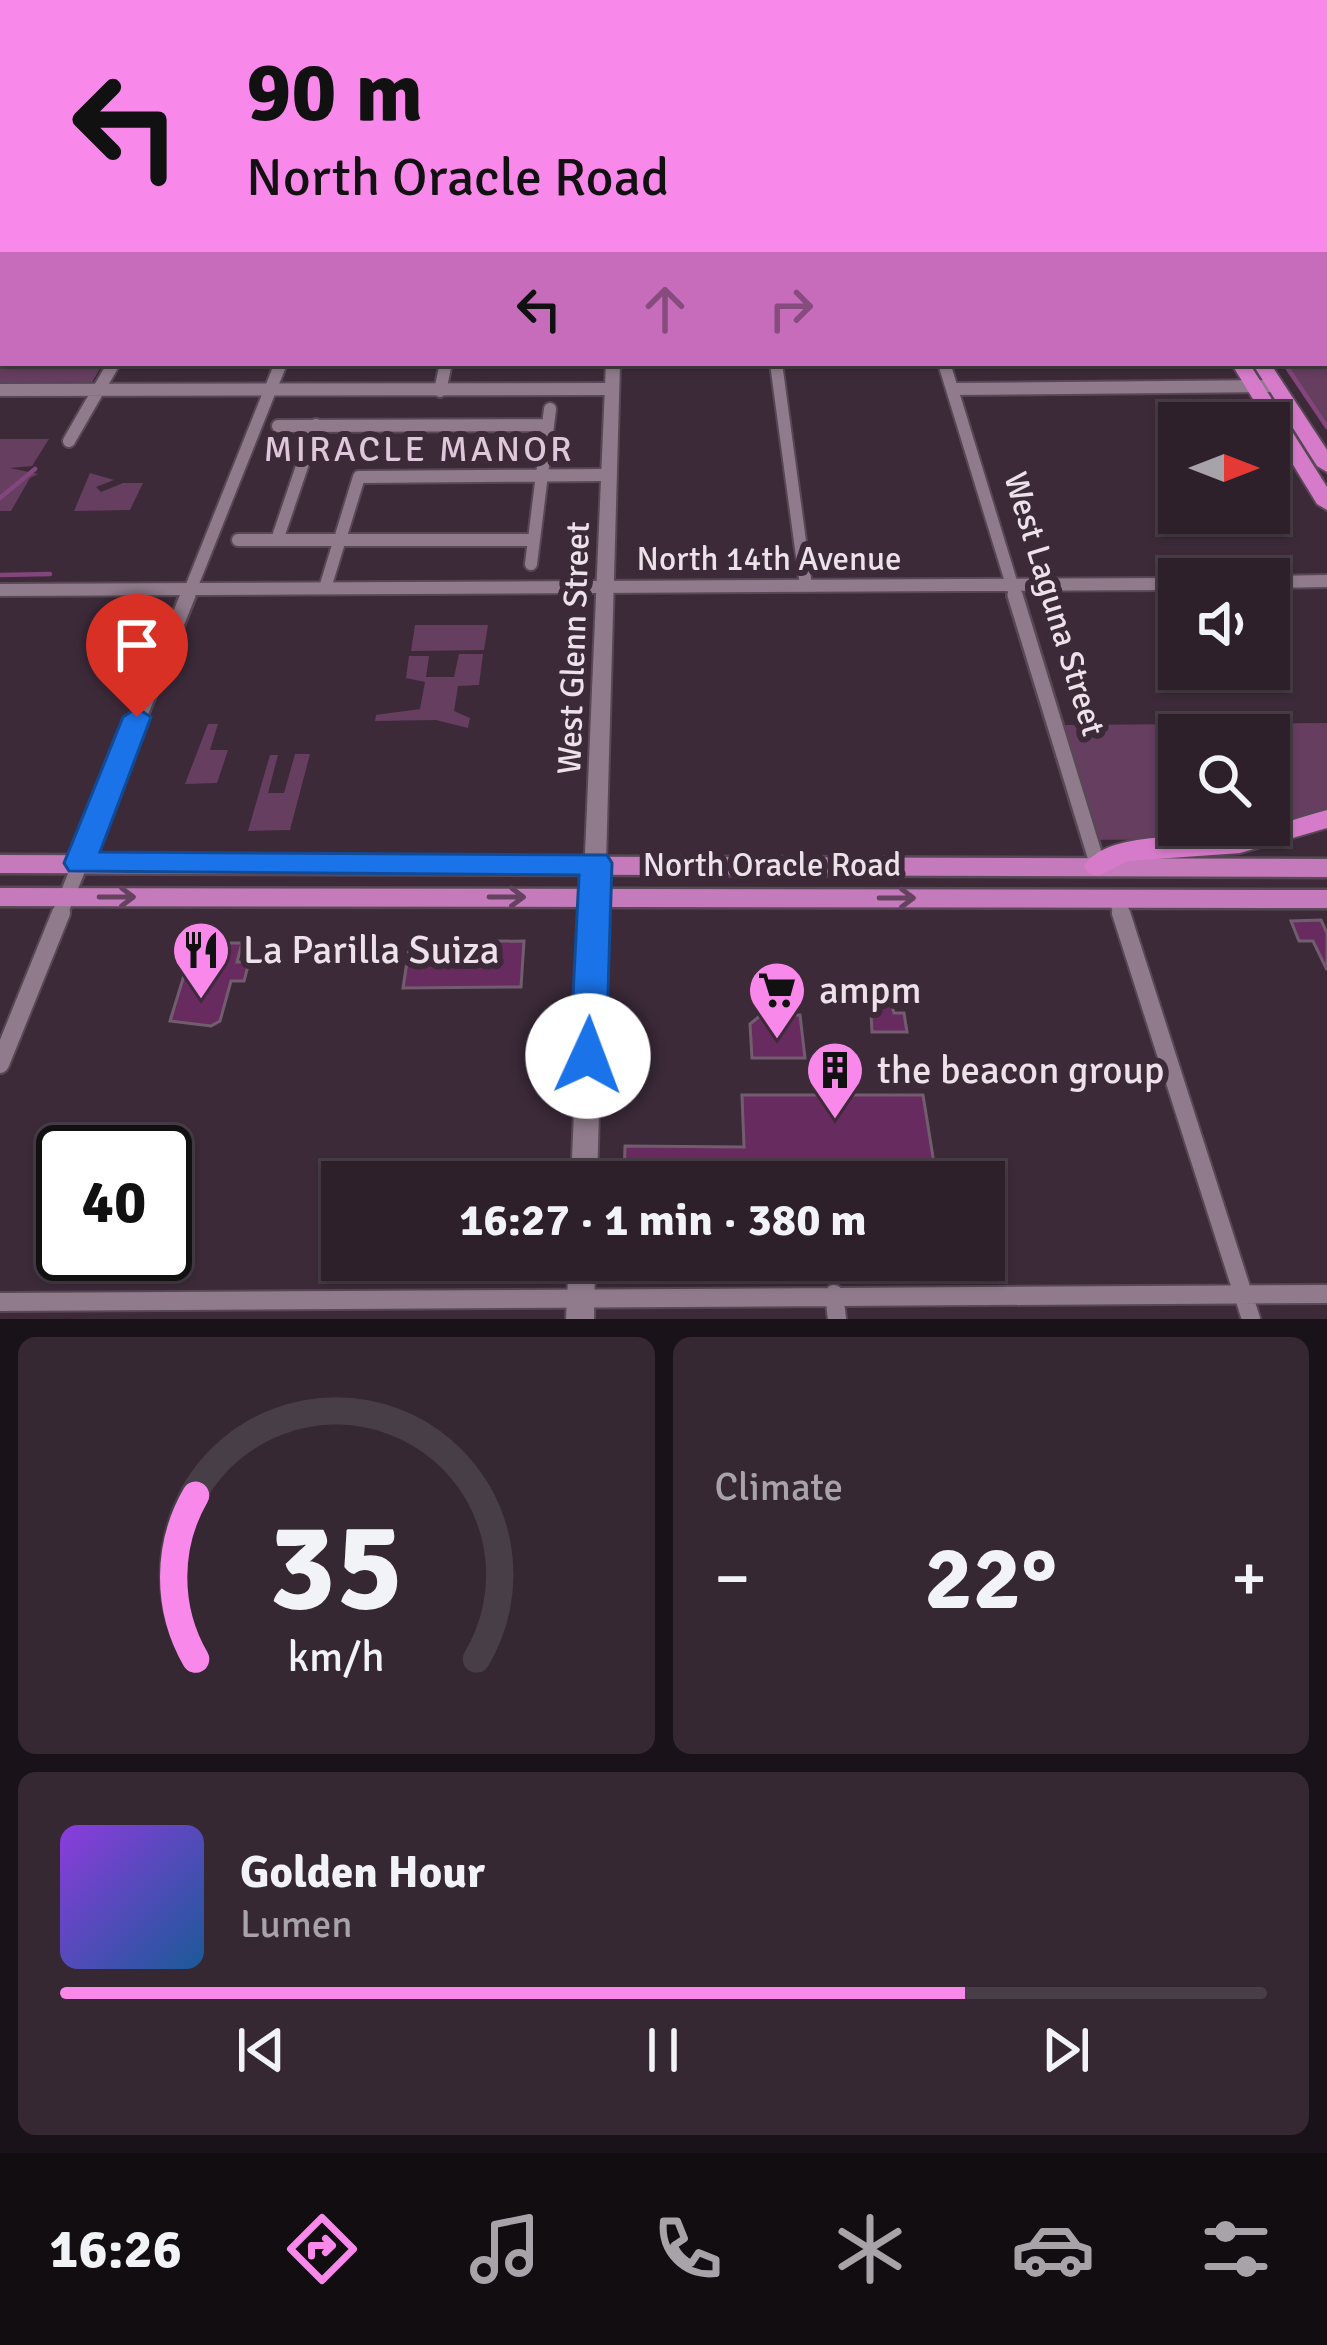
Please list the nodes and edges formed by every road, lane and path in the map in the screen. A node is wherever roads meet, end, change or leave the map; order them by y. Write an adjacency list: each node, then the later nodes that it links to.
1 (112, 366): 13 (street)
2 (280, 366): 14 (street)
3 (445, 366): 15 (street)
4 (613, 366): 11 (street, West Glenn Street)
5 (776, 366): 35 (street)
6 (945, 366): 10 (street, West Laguna Street)
7 (1243, 366): 9 (highway)
8 (1262, 366): 9 (highway)
9 (1265, 386): 10 (street); 21 (highway); 24 (highway)
10 (952, 388): 33 (street, West Laguna Street)
11 (612, 389): 15 (street); 22 (street, West Glenn Street)
12 (0, 390): 13 (street)
13 (98, 390): 14 (street); 20 (street)
14 (269, 392): 15 (street); 38 (street)
15 (440, 392)
16 (550, 409): 17 (street)
17 (548, 424): 18 (street); 23 (street)
18 (316, 425): 19 (street); 26 (street)
19 (278, 426)
20 (69, 441)
21 (1327, 466)
22 (609, 475): 23 (street); 34 (street, West Glenn Street)
23 (541, 476): 27 (street); 28 (street)
24 (1327, 504)
25 (238, 540): 26 (street)
26 (277, 540): 27 (street)
27 (339, 540): 28 (street); 36 (street)
28 (534, 541): 29 (street)
29 (531, 564)
30 (1290, 581): 31 (street)
31 (1327, 581)
32 (1158, 584): 33 (street, North 14th Avenue)
33 (1014, 585): 35 (street, North 14th Avenue); 43 (street, West Laguna Street)
34 (605, 586): 35 (street, North 14th Avenue); 36 (street, North 14th Avenue); 41 (street, West Glenn Street)
35 (806, 586)
36 (325, 588): 38 (street, North 14th Avenue)
37 (0, 590): 38 (street, North 14th Avenue)
38 (188, 590): 40 (street)
39 (1327, 819): 43 (highway)
40 (80, 863): 41 (main road, North Oracle Road); 42 (main road, North Oracle Road); 45 (street)
41 (596, 863): 43 (main road, North Oracle Road); 47 (street, West Glenn Street)
42 (0, 864)
43 (1098, 866): 44 (main road, North Oracle Road)
44 (1327, 868)
45 (66, 897): 46 (main road, North Oracle Road); 47 (main road, North Oracle Road, one-way to 47); 50 (street)
46 (0, 898)
47 (594, 898): 48 (main road, North Oracle Road, one-way to 48); 51 (street, West Glenn Street)
48 (1115, 898): 49 (main road, North Oracle Road); 54 (street)
49 (1327, 899)
50 (0, 1064)
51 (585, 1161)
52 (834, 1294): 54 (street); 56 (street); 57 (street)
53 (1327, 1294): 54 (street)
54 (1243, 1295): 58 (street)
55 (0, 1302): 56 (street)
56 (580, 1308)
57 (837, 1319)
58 (1251, 1319)

